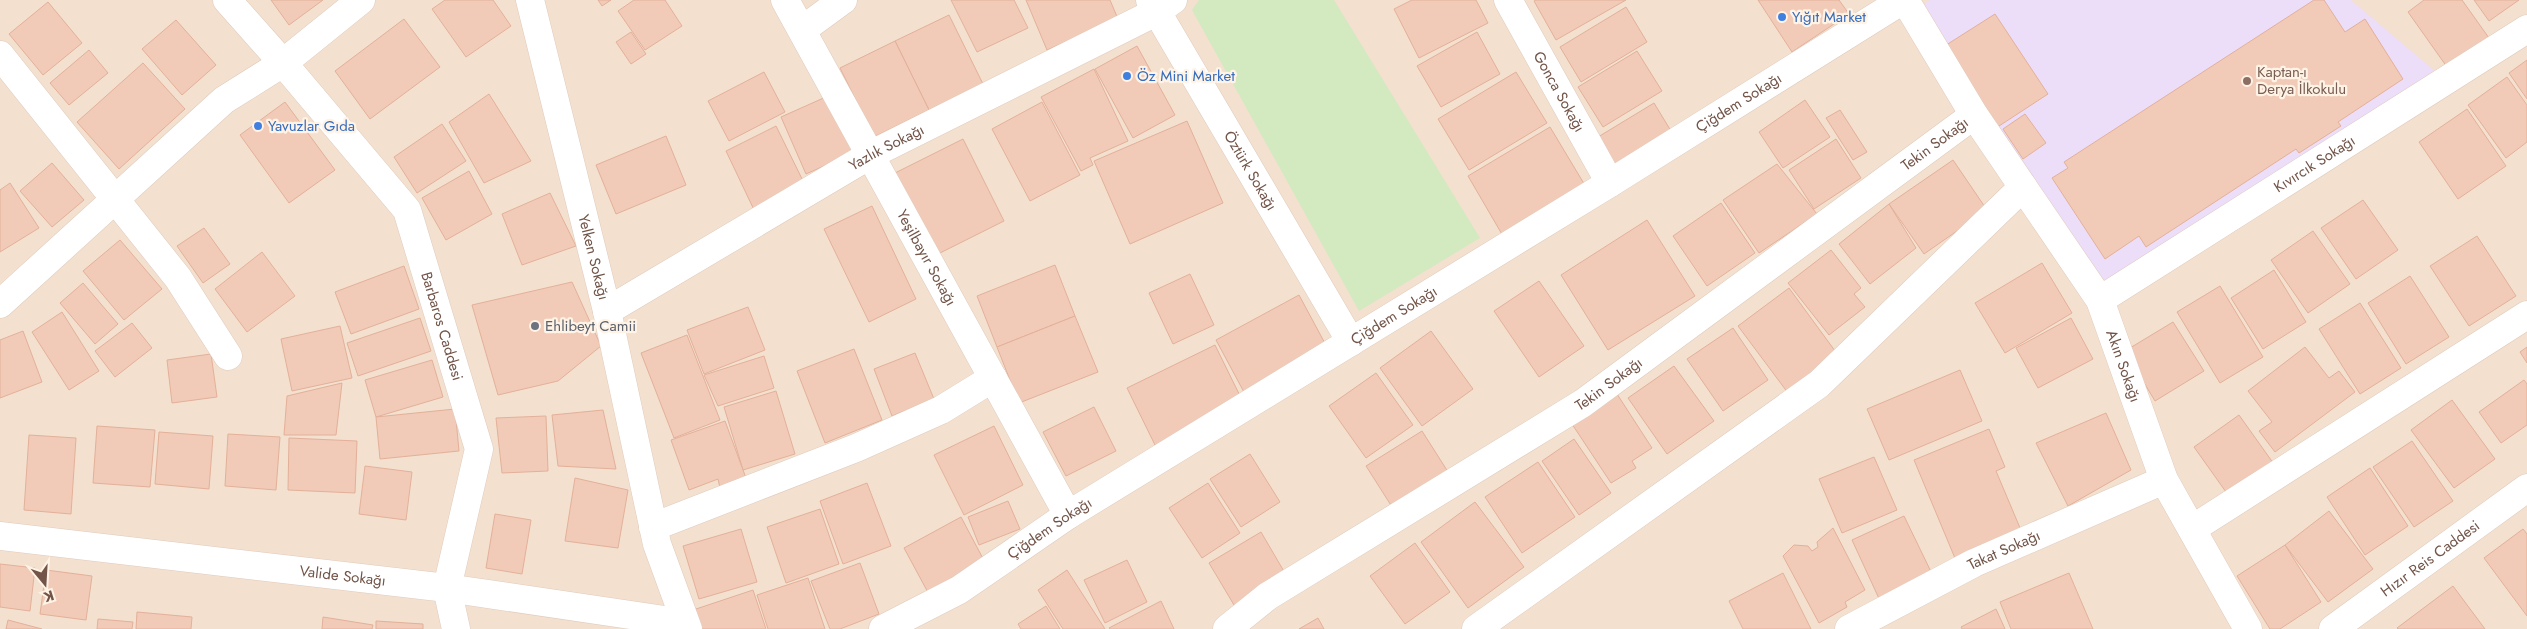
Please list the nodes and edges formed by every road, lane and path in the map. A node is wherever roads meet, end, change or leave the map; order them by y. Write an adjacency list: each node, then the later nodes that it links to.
1 (227, 0): 12 (street, Barbaros Caddesi)
2 (361, 0): 12 (street)
3 (530, 0): 20 (street, Yelken Sokağı)
4 (785, 0): 10 (street, Yeşilbayır Sokağı)
5 (843, 0): 10 (street)
6 (1508, 0): 15 (street, Gonca Sokağı)
7 (1904, 0): 13 (street, Akın Sokağı); 15 (street, Çiğdem Sokağı)
8 (1160, 4): 14 (street, Yazlık Sokağı); 22 (street, Öztürk Sokağı)
9 (2527, 29): 18 (street, Kıvırcık Sokağı)
10 (802, 30): 14 (street, Yeşilbayır Sokağı)
11 (0, 55): 17 (street)
12 (283, 63): 17 (street); 31 (street, Barbaros Caddesi)
13 (1974, 115): 16 (street, Akın Sokağı); 35 (street, Tekin Sokağı)
14 (870, 155): 20 (street, Yazlık Sokağı); 24 (street, Yeşilbayır Sokağı)
15 (1610, 183): 22 (street, Çiğdem Sokağı)
16 (2023, 186): 18 (street, Akın Sokağı); 36 (street)
17 (116, 199): 19 (street); 23 (street)
18 (2100, 300): 25 (street, Akın Sokağı)
19 (0, 304)
20 (607, 311): 28 (street, Yelken Sokağı)
21 (2527, 316): 29 (street)
22 (1351, 342): 27 (street, Çiğdem Sokağı)
23 (228, 356)
24 (993, 378): 27 (street, Yeşilbayır Sokağı); 28 (street)
25 (2164, 480): 29 (street, Akın Sokağı); 37 (street, Takat Sokağı)
26 (2527, 488): 39 (street, Hızır Reis Caddesi)
27 (1068, 515): 34 (street, Çiğdem Sokağı)
28 (653, 527): 32 (street, Yelken Sokağı)
29 (2192, 529): 38 (street, Akın Sokağı)
30 (0, 536): 31 (street, Valide Sokağı)
31 (447, 588): 32 (street, Valide Sokağı); 33 (street, Barbaros Caddesi)
32 (686, 626)
33 (456, 629)
34 (883, 629)
35 (1227, 629)
36 (1476, 629)
37 (1849, 629)
38 (2248, 629)
39 (2333, 629)

